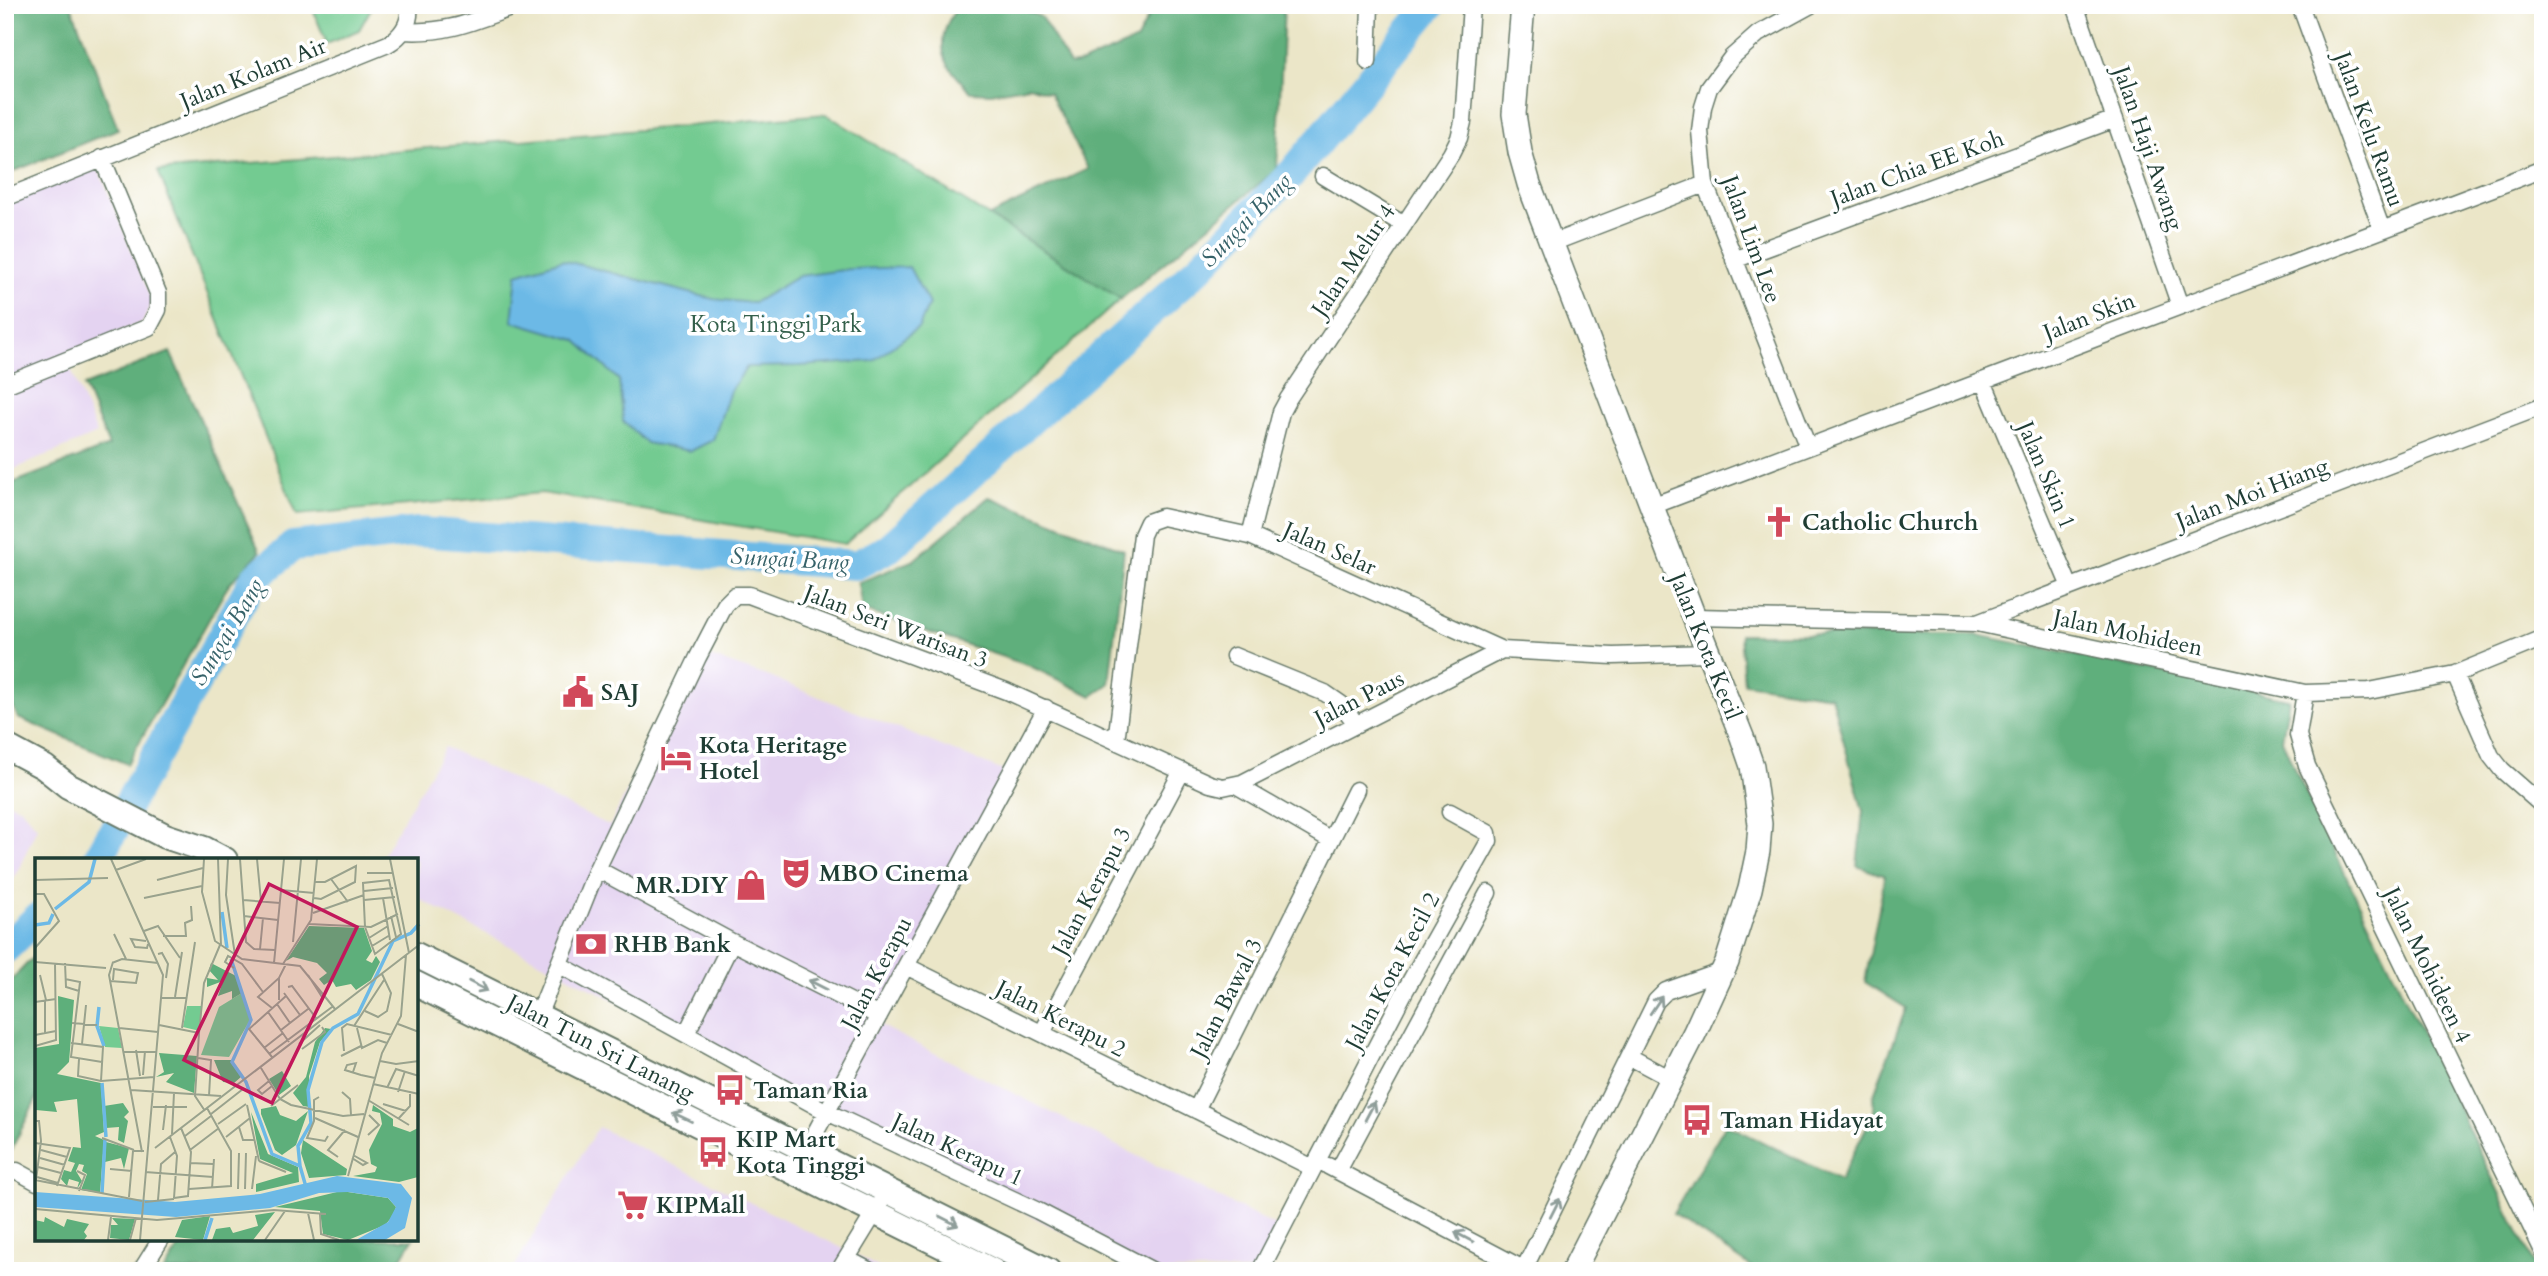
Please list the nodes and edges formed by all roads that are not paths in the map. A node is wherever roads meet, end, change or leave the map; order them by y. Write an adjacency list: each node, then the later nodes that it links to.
1 (409, 5): 9 (street)
2 (519, 5): 9 (street)
3 (1370, 5): 10 (street)
4 (1471, 5): 17 (street, Jalan Melur 4)
5 (1523, 5): 19 (street, Jalan Kota Kecil)
6 (1811, 5): 15 (street, Jalan Lim Lee)
7 (2075, 5): 11 (street, Jalan Haji Awang)
8 (2300, 5): 18 (street, Jalan Kelu Ramu)
9 (403, 31): 12 (street, Jalan Kolam Air)
10 (1368, 62)
11 (2115, 120): 20 (street, Jalan Chia EE Koh); 21 (street, Jalan Haji Awang)
12 (102, 158): 16 (street, Jalan Kolam Air); 23 (street)
13 (2543, 169): 18 (street, Jalan Skin)
14 (1323, 176): 17 (street)
15 (1705, 184): 19 (street); 20 (street, Jalan Lim Lee)
16 (5, 198)
17 (1404, 225): 27 (street, Jalan Melur 4)
18 (2382, 230): 21 (street, Jalan Skin)
19 (1552, 243): 26 (street, Jalan Kota Kecil)
20 (1734, 260): 25 (street, Jalan Lim Lee)
21 (2180, 306): 22 (street, Jalan Skin)
22 (1983, 381): 25 (street, Jalan Skin); 28 (street, Jalan Skin 1)
23 (5, 385)
24 (2543, 406): 28 (street, Jalan Moi Hiang)
25 (1808, 447): 26 (street, Jalan Skin)
26 (1652, 506): 29 (street, Jalan Kota Kecil)
27 (1250, 536): 32 (street, Jalan Selar); 39 (street, Jalan Selar)
28 (2070, 587): 30 (street, Jalan Moi Hiang)
29 (1693, 617): 30 (street, Jalan Mohideen); 33 (street, Jalan Kota Kecil)
30 (1977, 623): 36 (street, Jalan Mohideen)
31 (2543, 638): 35 (street, Jalan Mohideen)
32 (1502, 650): 33 (street, Jalan Selar); 38 (street, Jalan Paus)
33 (1708, 653): 58 (street, Jalan Kota Kecil)
34 (1234, 656): 38 (street)
35 (2455, 674): 36 (street, Jalan Mohideen); 46 (street)
36 (2305, 693): 75 (street, Jalan Mohideen 4)
37 (1045, 708): 39 (street, Jalan Seri Warisan 3); 52 (street, Jalan Seri Warisan 3); 57 (street, Jalan Kerapu)
38 (1357, 724): 43 (street, Jalan Paus)
39 (1116, 741): 42 (street, Jalan Seri Warisan 3)
40 (5, 746): 44 (main road)
41 (5, 765): 44 (main road)
42 (1182, 771): 43 (street, Jalan Seri Warisan 3); 62 (street, Jalan Kerapu 3)
43 (1236, 785): 49 (street)
44 (68, 786): 48 (main road)
45 (1356, 790): 49 (street, Jalan Bawal 3)
46 (2543, 806)
47 (1450, 813): 69 (street, Jalan Kota Kecil 2)
48 (165, 836): 50 (main road); 51 (main road)
49 (1331, 840): 66 (street, Jalan Bawal 3)
50 (180, 858)
51 (223, 858)
52 (597, 869): 54 (street); 56 (street, Jalan Seri Warisan 3)
53 (1488, 893): 71 (street, one-way to 53)
54 (732, 942): 61 (street, one-way to 54); 63 (street)
55 (418, 956): 60 (main road, Jalan Tun Sri Lanang, one-way to 60)
56 (560, 965): 60 (street, Jalan Seri Warisan 3); 63 (street, Jalan Kerapu 1)
57 (905, 966): 61 (street, Jalan Kerapu); 62 (street, Jalan Kerapu 2)
58 (1723, 971): 64 (street, one-way to 58); 65 (street, Jalan Kota Kecil)
59 (418, 985): 73 (main road, Jalan Tun Sri Lanang, one-way to 59)
60 (538, 1016): 68 (main road, Jalan Tun Sri Lanang)
61 (879, 1016): 67 (street, Jalan Kerapu)
62 (1042, 1033): 66 (street, Jalan Kerapu 2)
63 (686, 1034): 67 (street, Jalan Kerapu 1)
64 (1630, 1057): 65 (street); 77 (street, one-way to 64)
65 (1671, 1079): 84 (street, Jalan Kota Kecil)
66 (1196, 1110): 69 (street)
67 (827, 1112): 68 (street, Jalan Kerapu); 82 (street, Jalan Kerapu 1)
68 (806, 1150): 73 (main road, Jalan Tun Sri Lanang)
69 (1316, 1164): 71 (street); 83 (street)
70 (17, 1171): 72 (street)
71 (1338, 1171): 77 (street, one-way to 71)
72 (35, 1181)
73 (882, 1202): 76 (street); 80 (main road, Jalan Tun Sri Lanang); 81 (main road, Jalan Tun Sri Lanang, one-way to 81)
74 (154, 1241): 78 (street)
75 (2542, 1244)
76 (843, 1265): 79 (street)
77 (1526, 1270)
78 (141, 1271)
79 (870, 1271)
80 (993, 1271)
81 (1048, 1271)
82 (1153, 1271)
83 (1261, 1271)
84 (1573, 1271)

